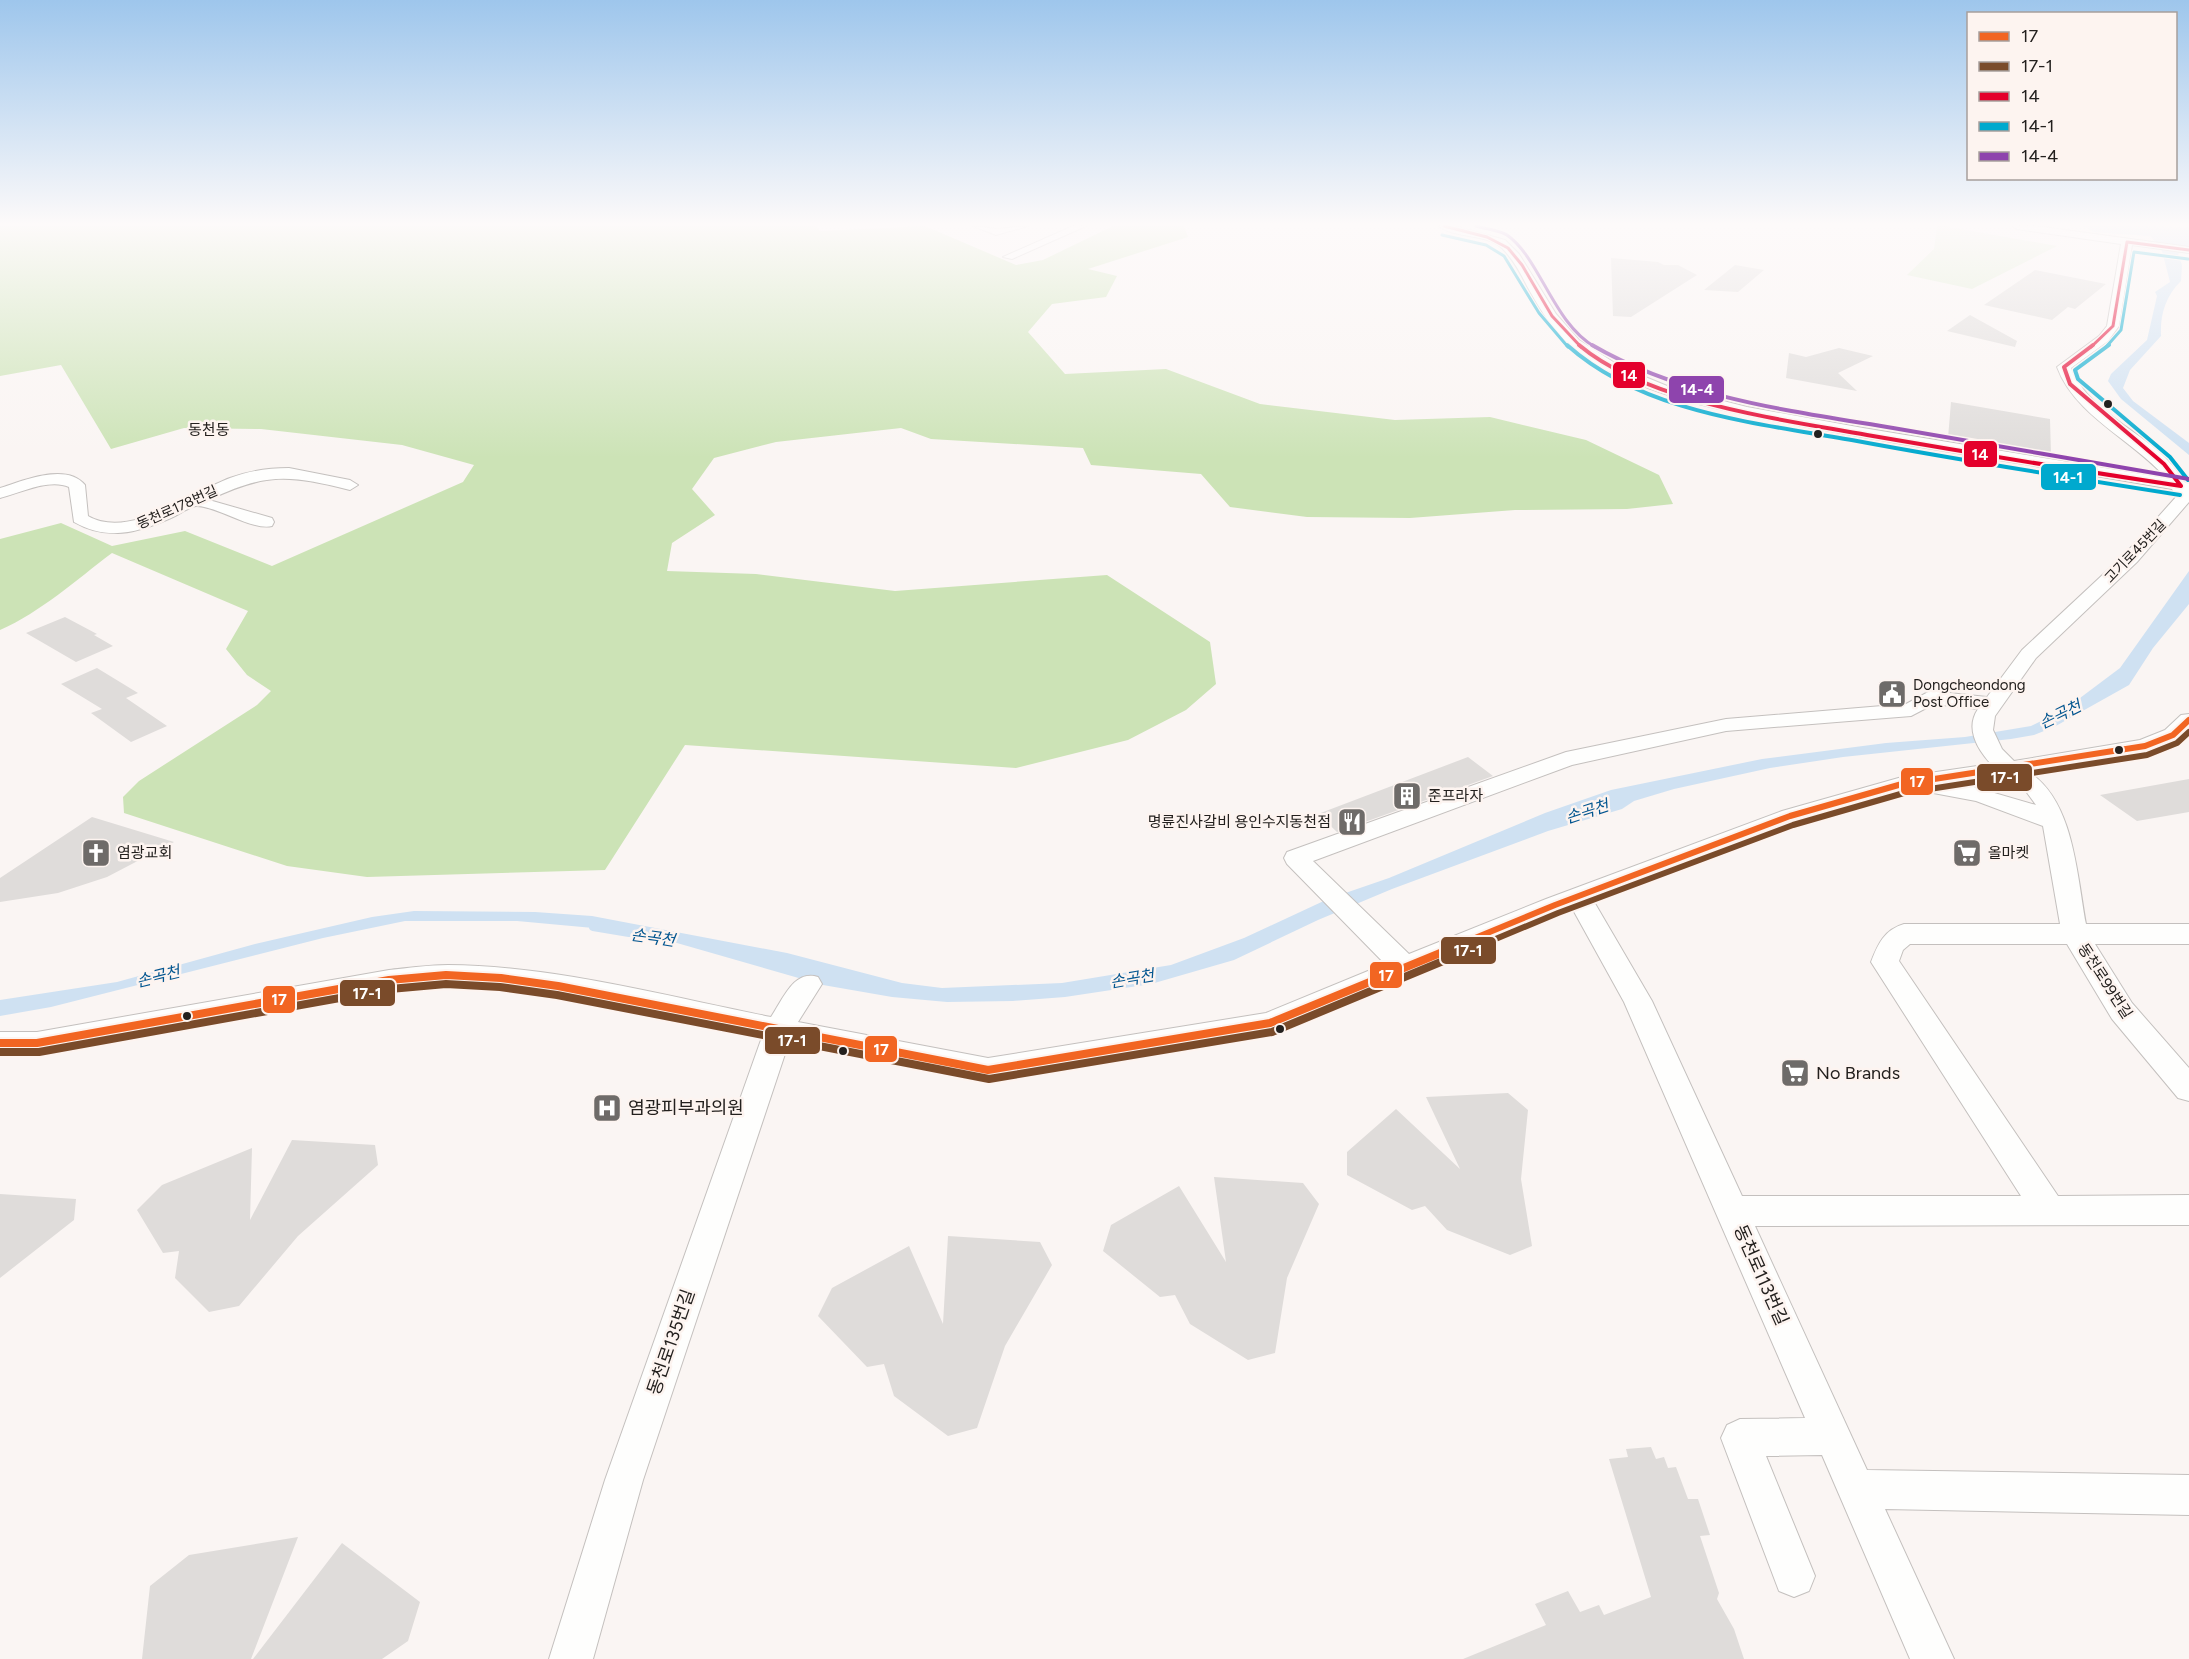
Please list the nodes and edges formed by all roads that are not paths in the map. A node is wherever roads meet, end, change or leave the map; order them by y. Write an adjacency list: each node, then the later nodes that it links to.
1 (1543, 303): 4 (street)
2 (2117, 303): 4 (street)
3 (350, 485): 6 (street, 동천로178번길)
4 (2185, 487): 8 (street, 고기로45번길)
5 (0, 493): 6 (street, 동천로178번길)
6 (193, 500): 7 (street)
7 (266, 522)
8 (1987, 710): 10 (street, 동천로99번길); 16 (street)
9 (2189, 720): 10 (street)
10 (2007, 767): 11 (street); 12 (street, 동천로99번길)
11 (1902, 784): 12 (street); 13 (street)
12 (2054, 822): 14 (street, 동천로99번길)
13 (1578, 896): 16 (street); 23 (street, 동천로113번길)
14 (2075, 934): 15 (street); 20 (street, 동천로99번길); 21 (street)
15 (2189, 934)
16 (1405, 967): 18 (street)
17 (808, 984): 18 (street, 동천로135번길)
18 (779, 1028): 19 (street); 28 (street, 동천로135번길)
19 (0, 1043)
20 (2189, 1089)
21 (2048, 1209): 22 (street); 23 (street)
22 (2189, 1210)
23 (1732, 1211): 24 (street, 동천로113번길)
24 (1833, 1436): 25 (street, 동천로113번길); 27 (street)
25 (1856, 1489): 26 (street); 29 (street, 동천로113번길)
26 (2189, 1495)
27 (1794, 1576)
28 (571, 1659)
29 (1932, 1659)

